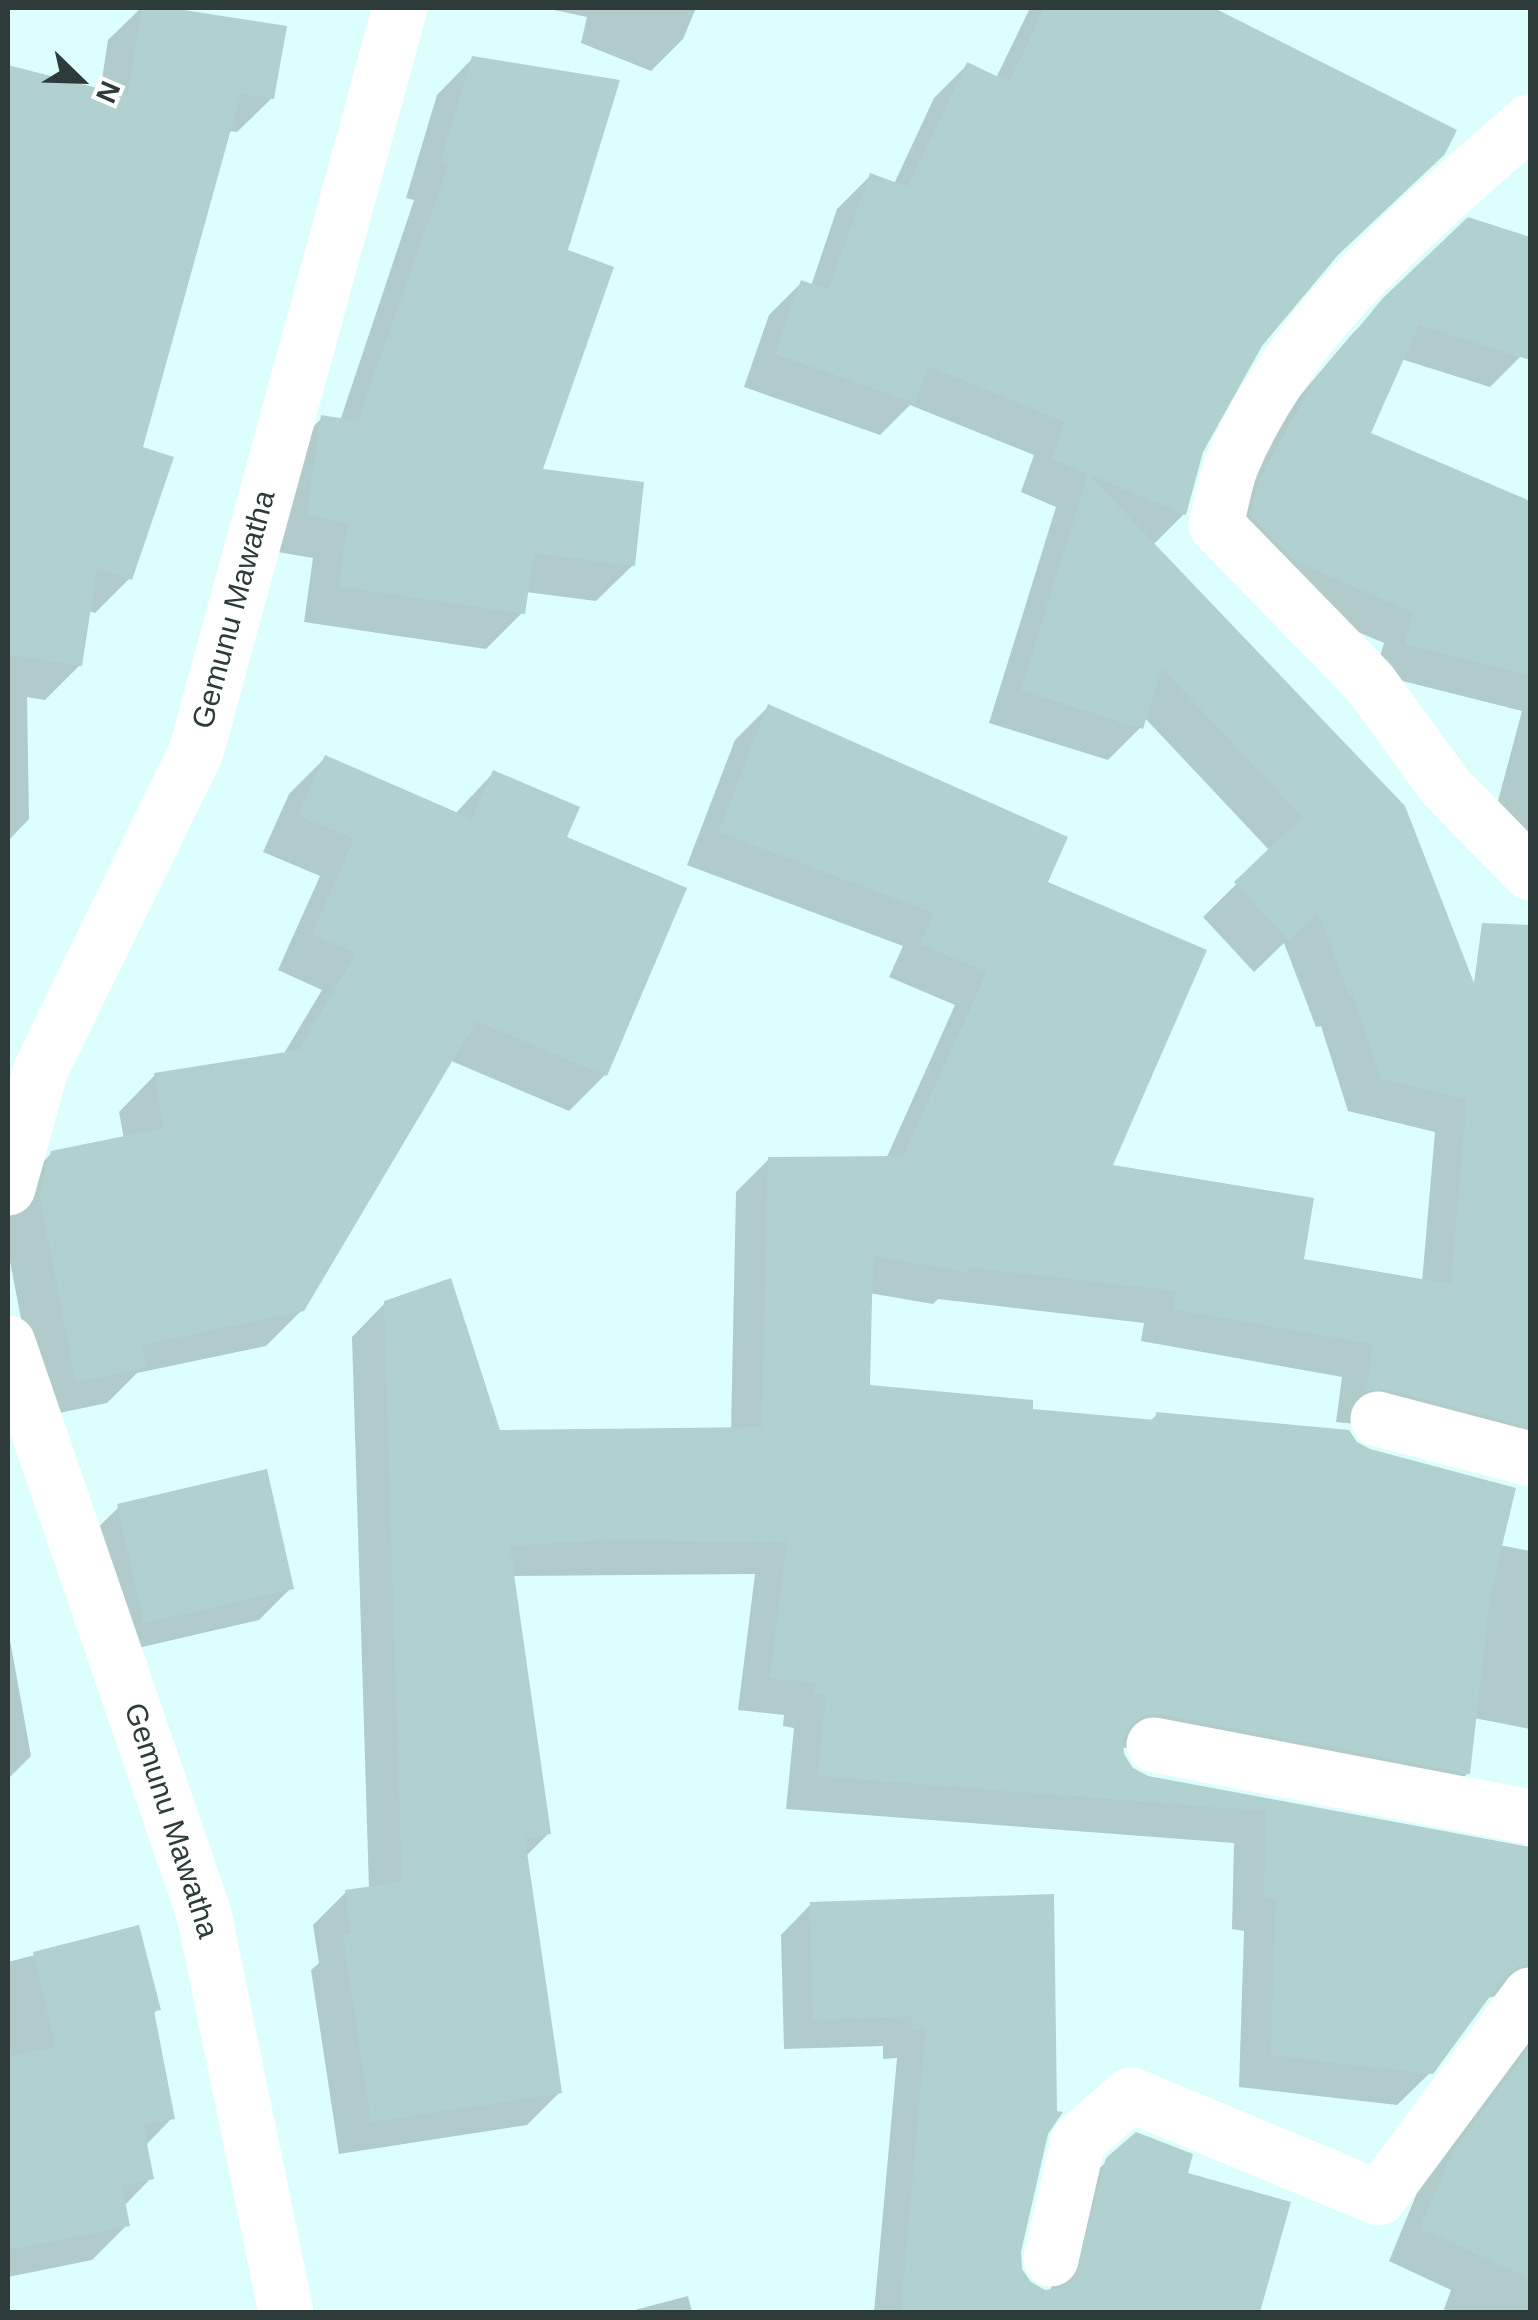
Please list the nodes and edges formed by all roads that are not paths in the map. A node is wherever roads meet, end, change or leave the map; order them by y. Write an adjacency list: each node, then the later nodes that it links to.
1 (400, 8): 4 (street, Gemunu Mawatha)
2 (1530, 121): 3 (street)
3 (1530, 873)
4 (8, 1188)
5 (8, 1343): 12 (street, Gemunu Mawatha)
6 (1378, 1418): 7 (street)
7 (1530, 1459)
8 (1154, 1745): 9 (street)
9 (1530, 1817)
10 (1530, 1994): 11 (street)
11 (1051, 2259)
12 (286, 2312)

